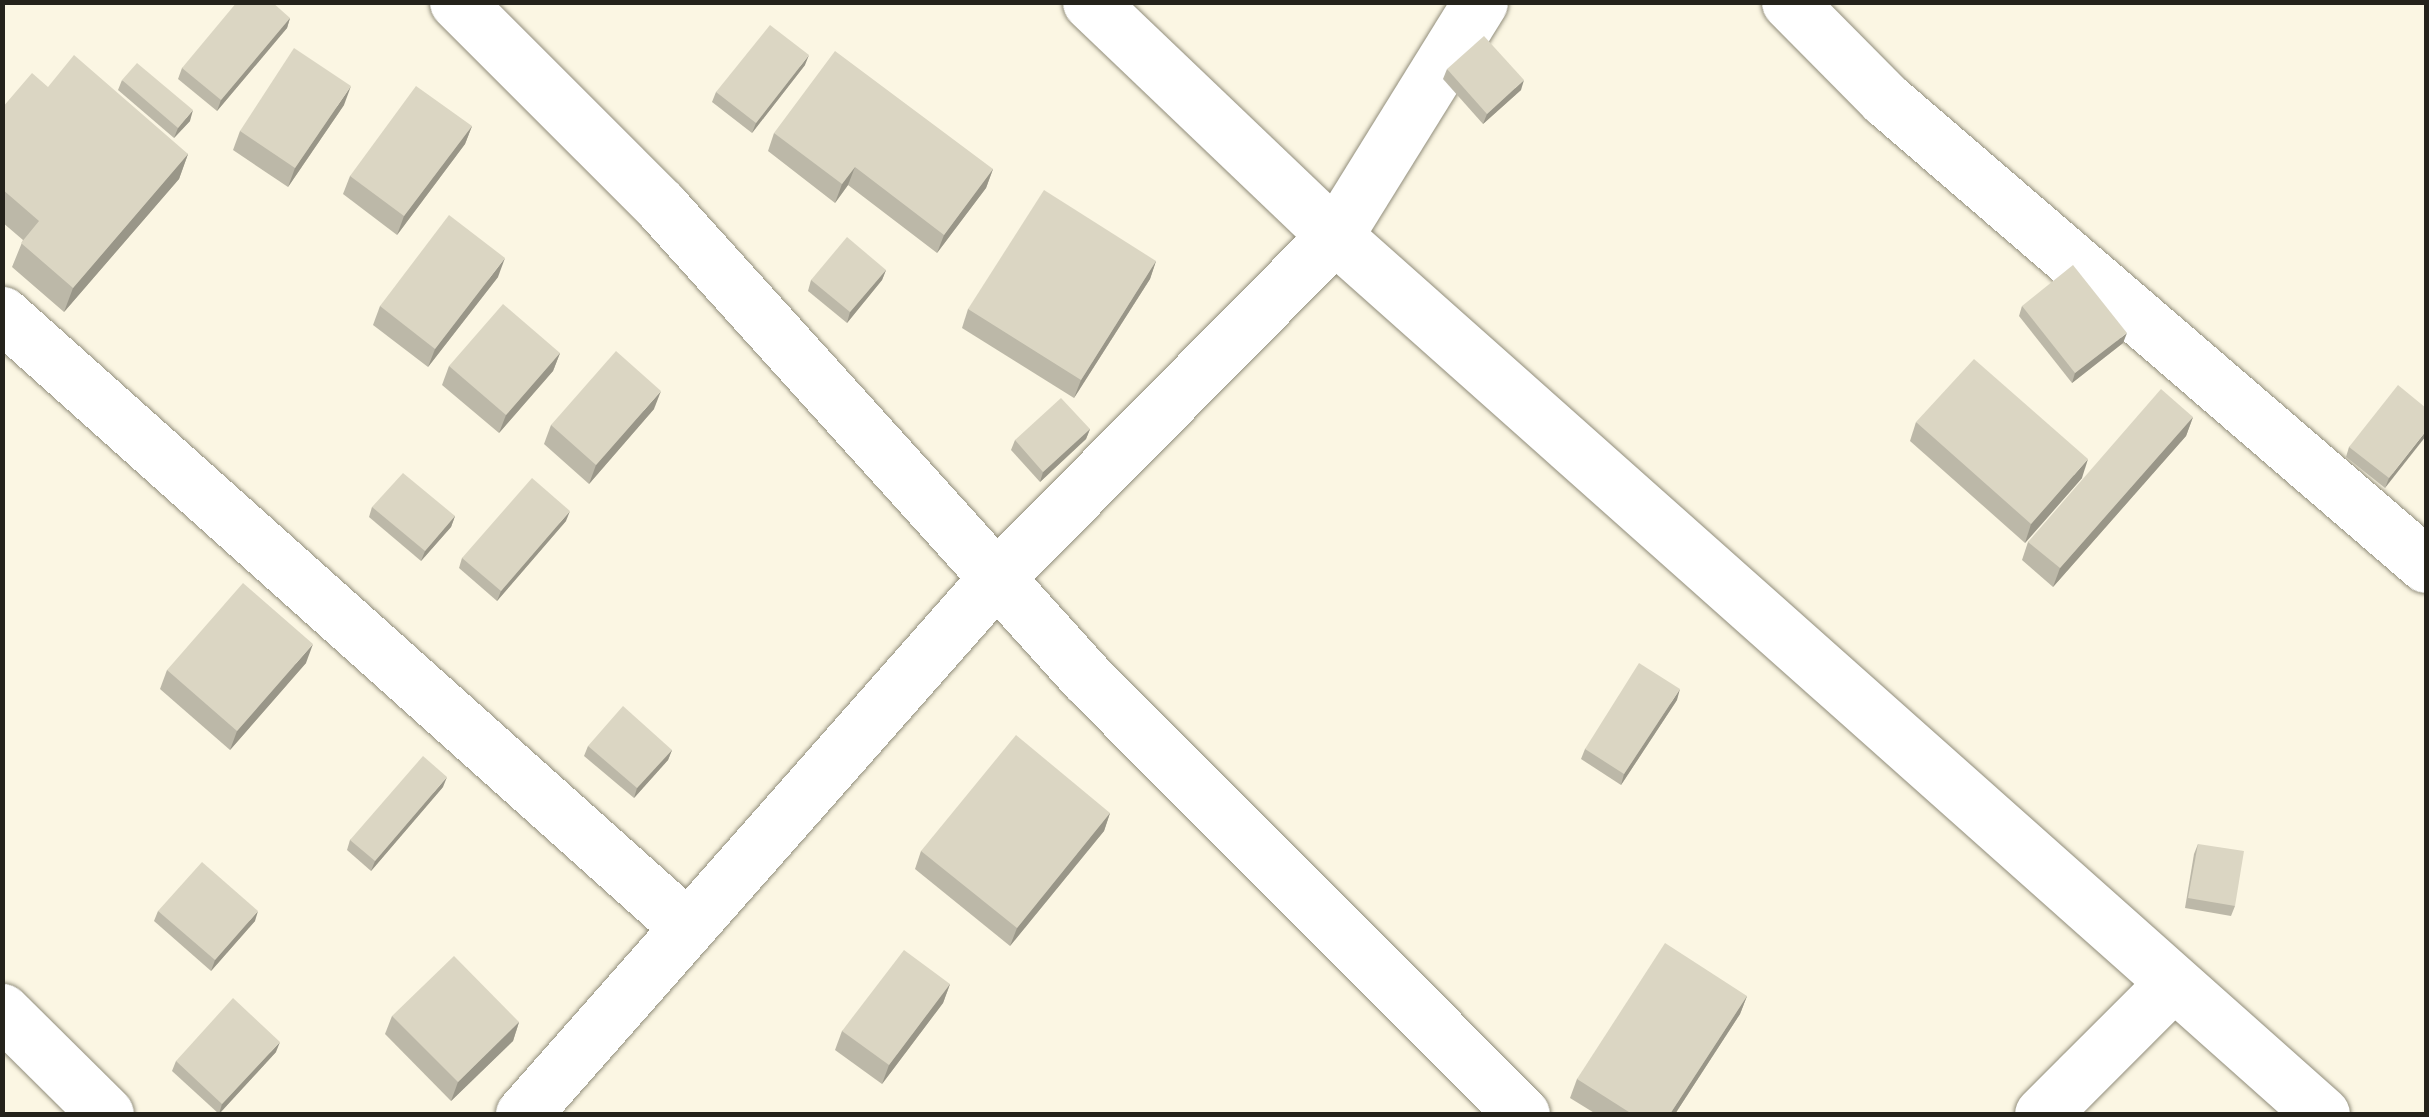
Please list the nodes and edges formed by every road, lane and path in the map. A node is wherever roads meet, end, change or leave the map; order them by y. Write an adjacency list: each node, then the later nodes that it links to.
1 (457, 2): 8 (street)
2 (1090, 2): 5 (street)
3 (1480, 2): 5 (street)
4 (1789, 2): 7 (street)
5 (1335, 236): 8 (street); 10 (street)
6 (2, 314): 9 (street)
7 (2426, 564)
8 (997, 577): 9 (street); 14 (street)
9 (686, 926): 13 (street)
10 (2172, 984): 15 (street); 16 (street)
11 (2, 1012): 12 (street)
12 (106, 1114)
13 (523, 1114)
14 (1522, 1114)
15 (2042, 1114)
16 (2322, 1114)

